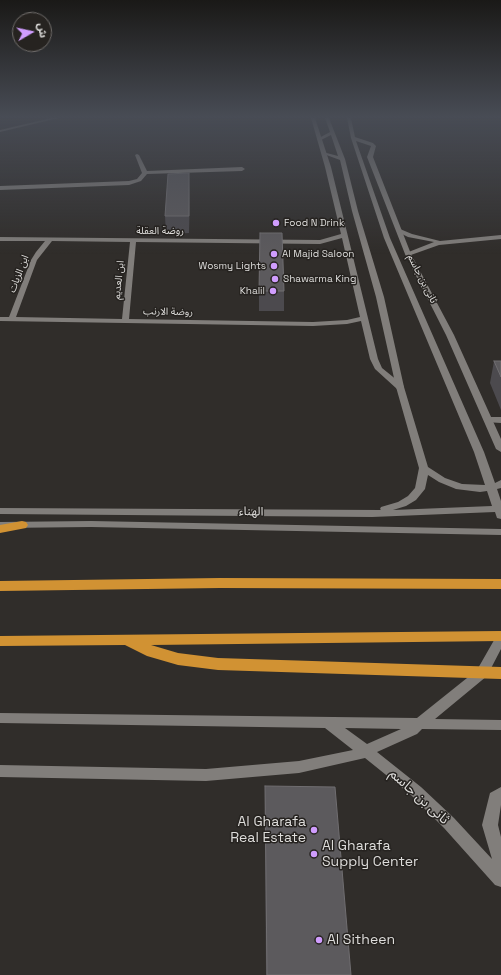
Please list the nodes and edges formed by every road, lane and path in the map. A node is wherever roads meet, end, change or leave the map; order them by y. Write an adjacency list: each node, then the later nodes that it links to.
1 (141, 164): 7 (main road)
2 (327, 164): 10 (main road)
3 (343, 164): 25 (main road)
4 (362, 164): 34 (main road)
5 (373, 164): 9 (main road, ثانى بن جاسم)
6 (242, 169): 7 (main road)
7 (145, 173): 8 (main road)
8 (0, 188)
9 (400, 232): 15 (main road); 18 (main road, ثانى بن جاسم)
10 (344, 235): 16 (main road, روضة العقلة); 17 (main road)
11 (501, 237): 15 (main road)
12 (0, 239): 13 (main road, روضة العقلة)
13 (51, 239): 14 (main road, روضة العقلة); 21 (main road, ابن الزيات)
14 (133, 240): 16 (main road, روضة العقلة); 22 (main road, ابن العديم)
15 (453, 241): 18 (main road)
16 (320, 242): 17 (main road, روضة العقلة)
17 (348, 251): 19 (main road)
18 (408, 254): 26 (main road, ثانى بن جاسم)
19 (364, 318): 23 (main road, روضة الارنب); 24 (main road)
20 (0, 319): 21 (main road, روضة الارنب)
21 (12, 320): 22 (main road, روضة الارنب)
22 (125, 321): 23 (main road, روضة الارنب)
23 (336, 323): 24 (main road, روضة الارنب)
24 (367, 330): 25 (main road)
25 (400, 387): 29 (main road)
26 (488, 420): 27 (main road); 28 (main road, ثانى بن جاسم)
27 (501, 420)
28 (501, 449)
29 (424, 468): 30 (main road); 33 (main road)
30 (501, 483)
31 (501, 509): 33 (main road)
32 (0, 511): 33 (main road)
33 (372, 514)
34 (501, 516)
35 (0, 525): 36 (main road, الهناء)
36 (22, 525): 37 (highway); 38 (main road, الهناء)
37 (0, 529)
38 (501, 532)
39 (501, 584): 40 (highway)
40 (0, 586)
41 (501, 637): 43 (highway); 48 (main road)
42 (0, 641): 43 (highway)
43 (129, 641): 44 (highway)
44 (501, 673)
45 (0, 718): 46 (main road)
46 (328, 724): 47 (main road); 51 (main road, ثانى بن جاسم)
47 (501, 725)
48 (0, 770)
49 (501, 793): 50 (main road)
50 (501, 863)
51 (501, 880)

